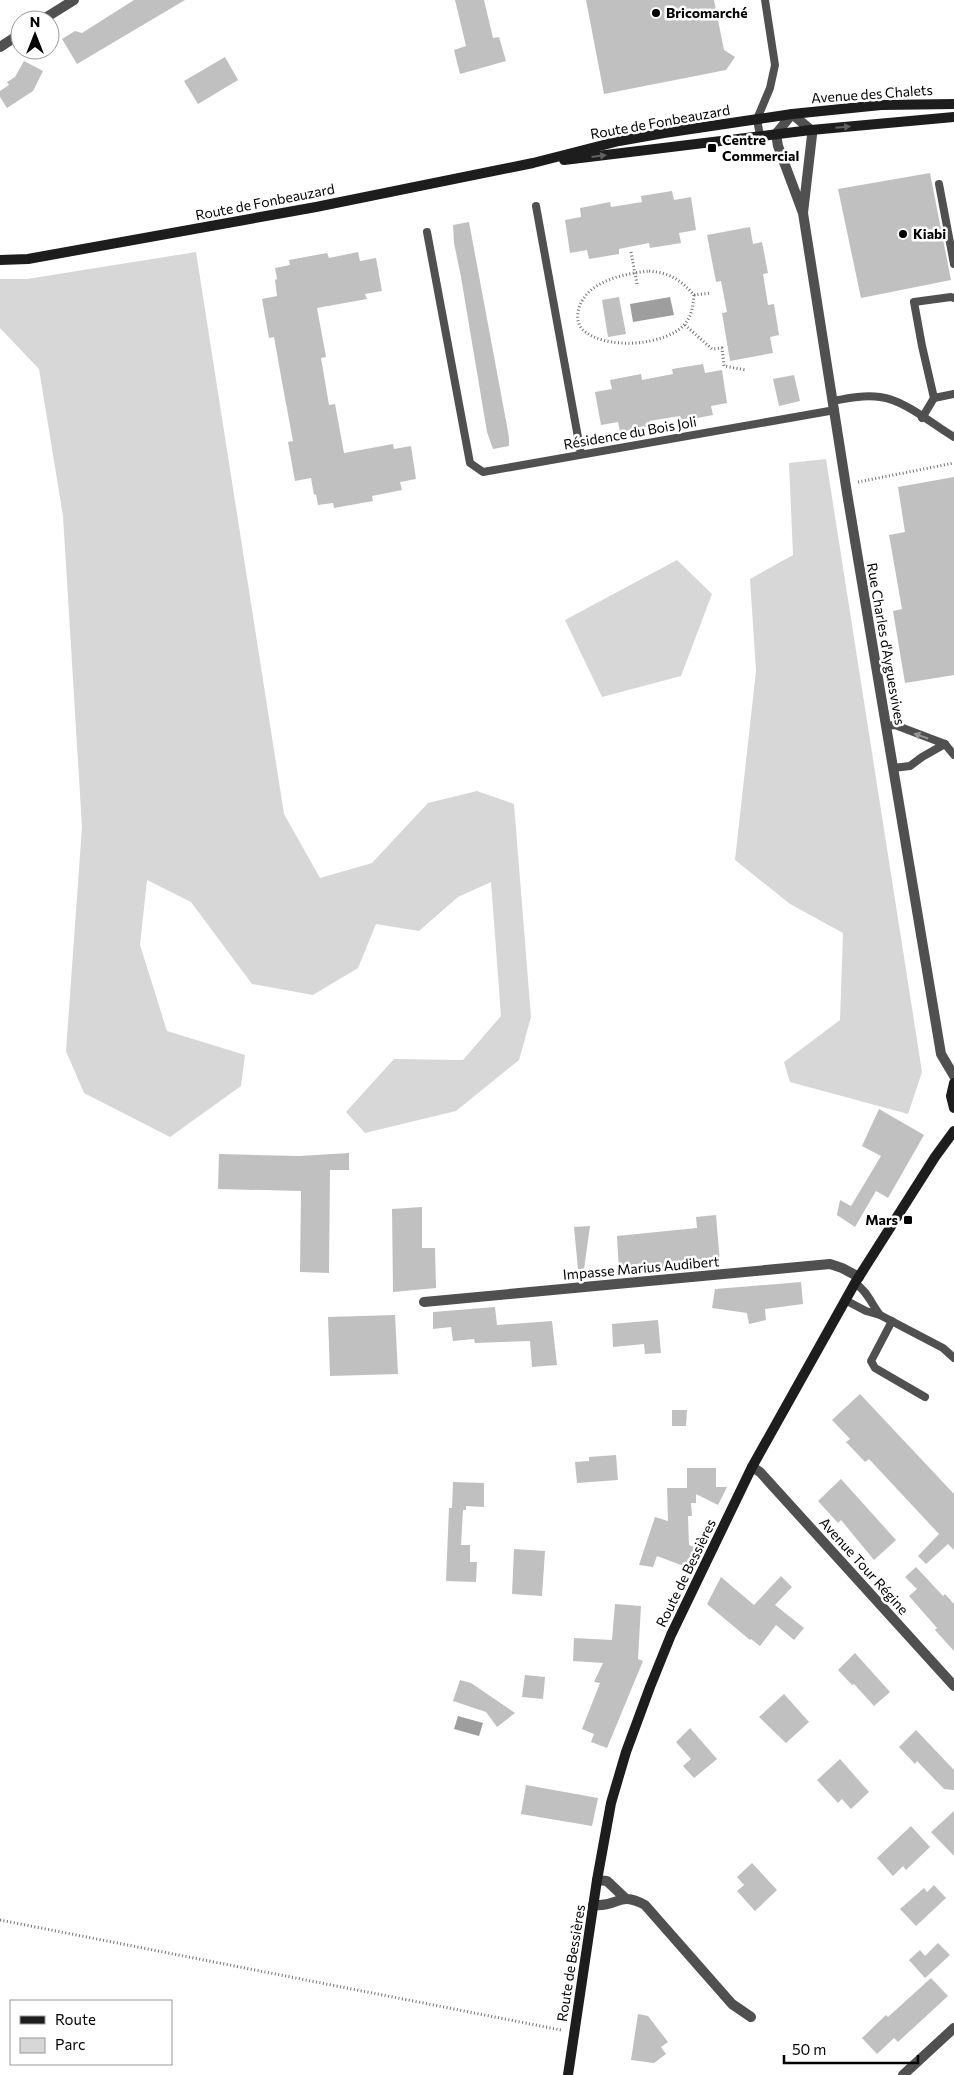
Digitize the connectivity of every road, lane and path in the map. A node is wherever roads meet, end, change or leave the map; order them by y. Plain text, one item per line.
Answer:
1 (74, 0) edge
2 (765, 0) edge
3 (58, 10) edge
4 (954, 104) edge
5 (792, 114) junction
6 (954, 117) edge
7 (757, 119) junction
8 (811, 130) junction
9 (795, 132) joint
10 (776, 134) junction
11 (760, 136) junction
12 (533, 162) junction
13 (939, 184) dead end
14 (536, 206) dead end
15 (803, 213) junction
16 (427, 232) dead end
17 (631, 252) dead end
18 (0, 260) edge
19 (954, 264) edge
20 (635, 273) junction
21 (637, 284) dead end
22 (711, 293) dead end
23 (694, 295) junction
24 (954, 298) edge
25 (684, 325) junction
26 (746, 370) dead end
27 (954, 394) edge
28 (934, 398) junction
29 (834, 405) junction
30 (922, 418) junction
31 (954, 437) edge
32 (581, 454) junction
33 (954, 463) edge
34 (846, 484) junction
35 (886, 726) junction
36 (954, 743) edge
37 (945, 744) junction
38 (954, 755) edge
39 (893, 768) junction
40 (954, 1076) edge
41 (954, 1083) edge
42 (954, 1108) edge
43 (954, 1131) edge
44 (857, 1280) junction
45 (845, 1300) junction
46 (424, 1302) dead end
47 (880, 1314) junction
48 (892, 1321) junction
49 (954, 1358) edge
50 (925, 1397) dead end
51 (752, 1467) junction
52 (954, 1686) edge
53 (597, 1880) junction
54 (625, 1898) junction
55 (593, 1905) junction
56 (0, 1920) edge
57 (751, 2017) dead end
58 (954, 2028) edge
59 (574, 2032) junction
60 (568, 2075) edge
61 (903, 2075) edge

1 - 3 street
2 - 7 lane
4 - 5 street, Avenue des Chalets
5 - 7 street, Route de Fonbeauzard
5 - 8 street
5 - 10 street
8 -> 6 street, Avenue des Chalets
7 - 11 lane
7 - 12 street, Route de Fonbeauzard
8 - 9 street, Avenue des Chalets
8 - 15 street, Rue Charles d'Ayguesvives
9 - 10 street, Route de Fonbeauzard
10 - 11 street, Route de Fonbeauzard
10 - 15 street, Rue Charles d'Ayguesvives
12 -> 11 street, Route de Fonbeauzard
12 - 18 street, Route de Fonbeauzard
13 - 19 lane
14 - 32 lane
15 - 29 street, Rue Charles d'Ayguesvives
16 - 32 lane, Résidence du Bois Joli
17 - 20 path
20 - 21 path
20 - 23 path
20 - 25 path
22 - 23 path
23 - 25 path
24 - 28 lane
25 - 26 path
27 - 28 lane
28 - 30 lane
29 - 30 lane, Résidence du Bois Joli
29 - 32 lane, Résidence du Bois Joli
29 - 34 street, Rue Charles d'Ayguesvives
30 - 31 lane, Résidence du Bois Joli
33 - 34 path
34 - 35 street, Rue Charles d'Ayguesvives
37 -> 35 lane
35 - 39 street, Rue Charles d'Ayguesvives
36 - 37 lane
37 - 38 lane
37 - 39 lane
39 - 40 street, Rue Charles d'Ayguesvives
41 - 42 street
43 - 44 street, Route de Bessières
44 - 45 street, Route de Bessières
44 - 46 street, Impasse Marius Audibert
44 - 47 lane
45 - 47 lane
45 - 51 street, Route de Bessières
47 - 48 lane
48 - 49 lane
48 - 50 lane
51 - 52 street, Avenue Tour Régine
51 - 53 street, Route de Bessières
53 - 54 street
53 - 55 street, Route de Bessières
54 - 55 street
54 - 57 street
55 - 59 street, Route de Bessières
56 - 59 path
58 - 61 street
59 - 60 street, Route de Bessières

